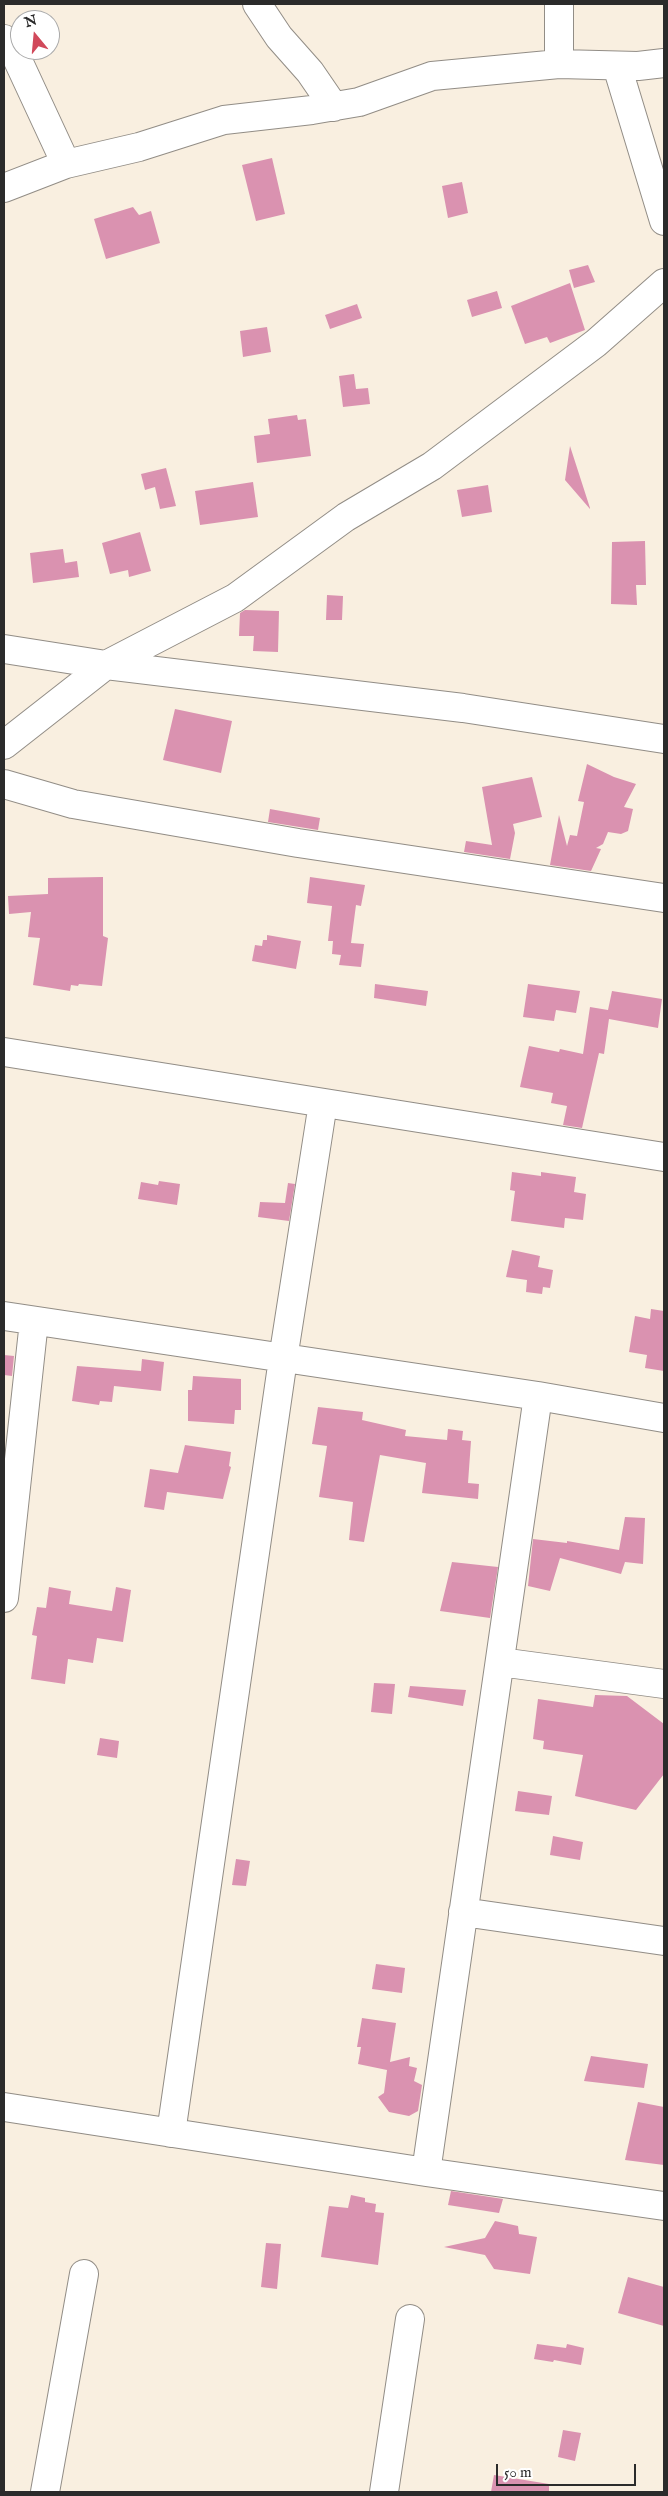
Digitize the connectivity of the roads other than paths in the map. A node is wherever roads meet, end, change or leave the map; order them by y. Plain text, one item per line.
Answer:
1 (257, 4) edge
2 (559, 4) edge
3 (4, 39) edge
4 (664, 63) edge
5 (559, 64) junction
6 (617, 66) junction
7 (334, 107) junction
8 (66, 164) junction
9 (4, 188) edge
10 (664, 221) edge
11 (664, 282) edge
12 (4, 649) edge
13 (106, 665) junction
14 (664, 739) edge
15 (4, 745) edge
16 (4, 784) edge
17 (664, 898) edge
18 (4, 1052) edge
19 (323, 1103) junction
20 (664, 1157) edge
21 (4, 1316) edge
22 (34, 1322) junction
23 (283, 1358) junction
24 (538, 1396) junction
25 (664, 1418) edge
26 (5, 1582) edge
27 (500, 1662) junction
28 (664, 1684) edge
29 (463, 1912) junction
30 (664, 1941) edge
31 (4, 2107) edge
32 (171, 2133) junction
33 (426, 2172) junction
34 (664, 2206) edge
35 (84, 2274) dead end
36 (410, 2319) dead end
37 (44, 2492) edge
38 (384, 2492) edge

1 - 7 street
2 - 5 street
3 - 8 street
4 - 6 street
5 - 6 street
5 - 7 street
6 - 10 street
7 - 8 street
8 - 9 street
11 - 13 street
12 - 13 street
13 - 14 street
13 - 15 street
16 - 17 street
18 - 19 street
19 - 20 street
19 - 23 street
21 - 22 street
22 - 23 street
22 - 26 street
23 - 24 street
23 - 32 street
24 - 25 street
24 - 27 street
27 - 28 street
27 - 29 street
29 - 30 street
29 - 33 street
31 - 32 street
32 - 33 street
33 - 34 street
35 - 37 street
36 - 38 street

